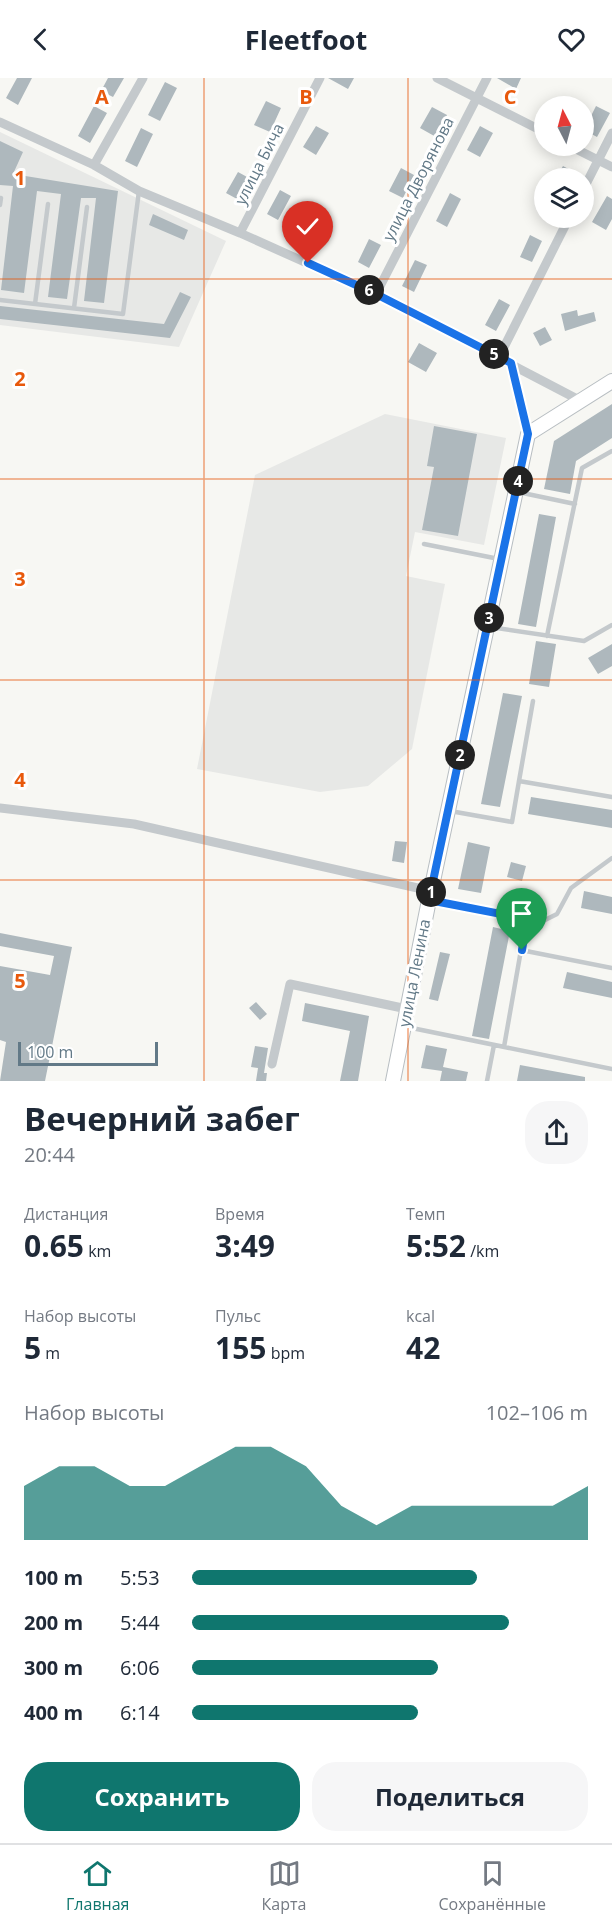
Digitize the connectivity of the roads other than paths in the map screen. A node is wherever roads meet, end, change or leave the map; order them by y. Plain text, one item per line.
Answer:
1 (143, 78) edge
2 (320, 78) edge
3 (437, 78) edge
4 (487, 78) edge
5 (477, 98) junction
6 (0, 122) edge
7 (534, 127) edge
8 (612, 133) edge
9 (590, 156) edge
10 (598, 160) junction
11 (94, 165) junction
12 (612, 167) edge
13 (594, 168) edge
14 (139, 191) junction
15 (1, 198) edge
16 (48, 204) dead end
17 (0, 206) edge
18 (87, 207) dead end
19 (564, 228) edge
20 (240, 233) junction
21 (376, 294) junction
22 (0, 300) edge
23 (35, 304) junction
24 (74, 309) junction
25 (499, 357) junction
26 (511, 363) junction
27 (612, 381) edge
28 (581, 401) junction
29 (528, 434) junction
30 (612, 451) edge
31 (516, 492) junction
32 (574, 504) junction
33 (424, 544) dead end
34 (501, 560) junction
35 (612, 625) edge
36 (487, 627) junction
37 (547, 636) junction
38 (533, 701) dead end
39 (519, 781) junction
40 (612, 797) edge
41 (0, 808) edge
42 (448, 810) junction
43 (612, 858) edge
44 (430, 895) junction
45 (527, 919) junction
46 (522, 950) junction
47 (612, 968) edge
48 (407, 1009) junction
49 (404, 1027) junction
50 (494, 1045) junction
51 (504, 1047) junction
52 (272, 1064) dead end
53 (612, 1069) edge
54 (393, 1081) edge
55 (487, 1081) edge

1 - 11 street
2 - 20 street, улица Бича
3 - 5 street
4 - 5 street, улица Дворянова
5 - 7 street
5 - 21 street, улица Дворянова
6 - 11 street
8 - 10 street
9 - 10 street
10 - 12 street
10 - 13 street
11 - 14 street
14 - 20 street
14 - 24 lane
15 - 17 lane
16 - 23 lane
18 - 24 lane
19 - 25 street
20 - 21 street
21 - 25 street
22 - 23 lane
23 - 24 lane
25 - 26 street
26 - 28 street
26 - 29 street
27 - 28 street
28 - 29 street
29 - 31 street, улица Ленина
30 - 32 lane
31 - 32 lane
31 - 34 street, улица Ленина
32 - 37 lane
33 - 34 lane
34 - 36 street, улица Ленина
35 - 37 lane
36 - 37 lane
36 - 42 street, улица Ленина
38 - 39 lane
39 - 40 lane
39 - 42 lane
41 - 44 street
42 - 44 street, улица Ленина
43 - 45 lane
44 - 45 lane
44 - 48 street, улица Ленина
45 - 46 lane
46 - 47 lane
46 - 51 lane
48 - 49 street, улица Ленина
48 - 52 street
49 - 50 lane
49 - 54 street, улица Ленина
50 - 51 lane
50 - 55 lane
51 - 53 lane

